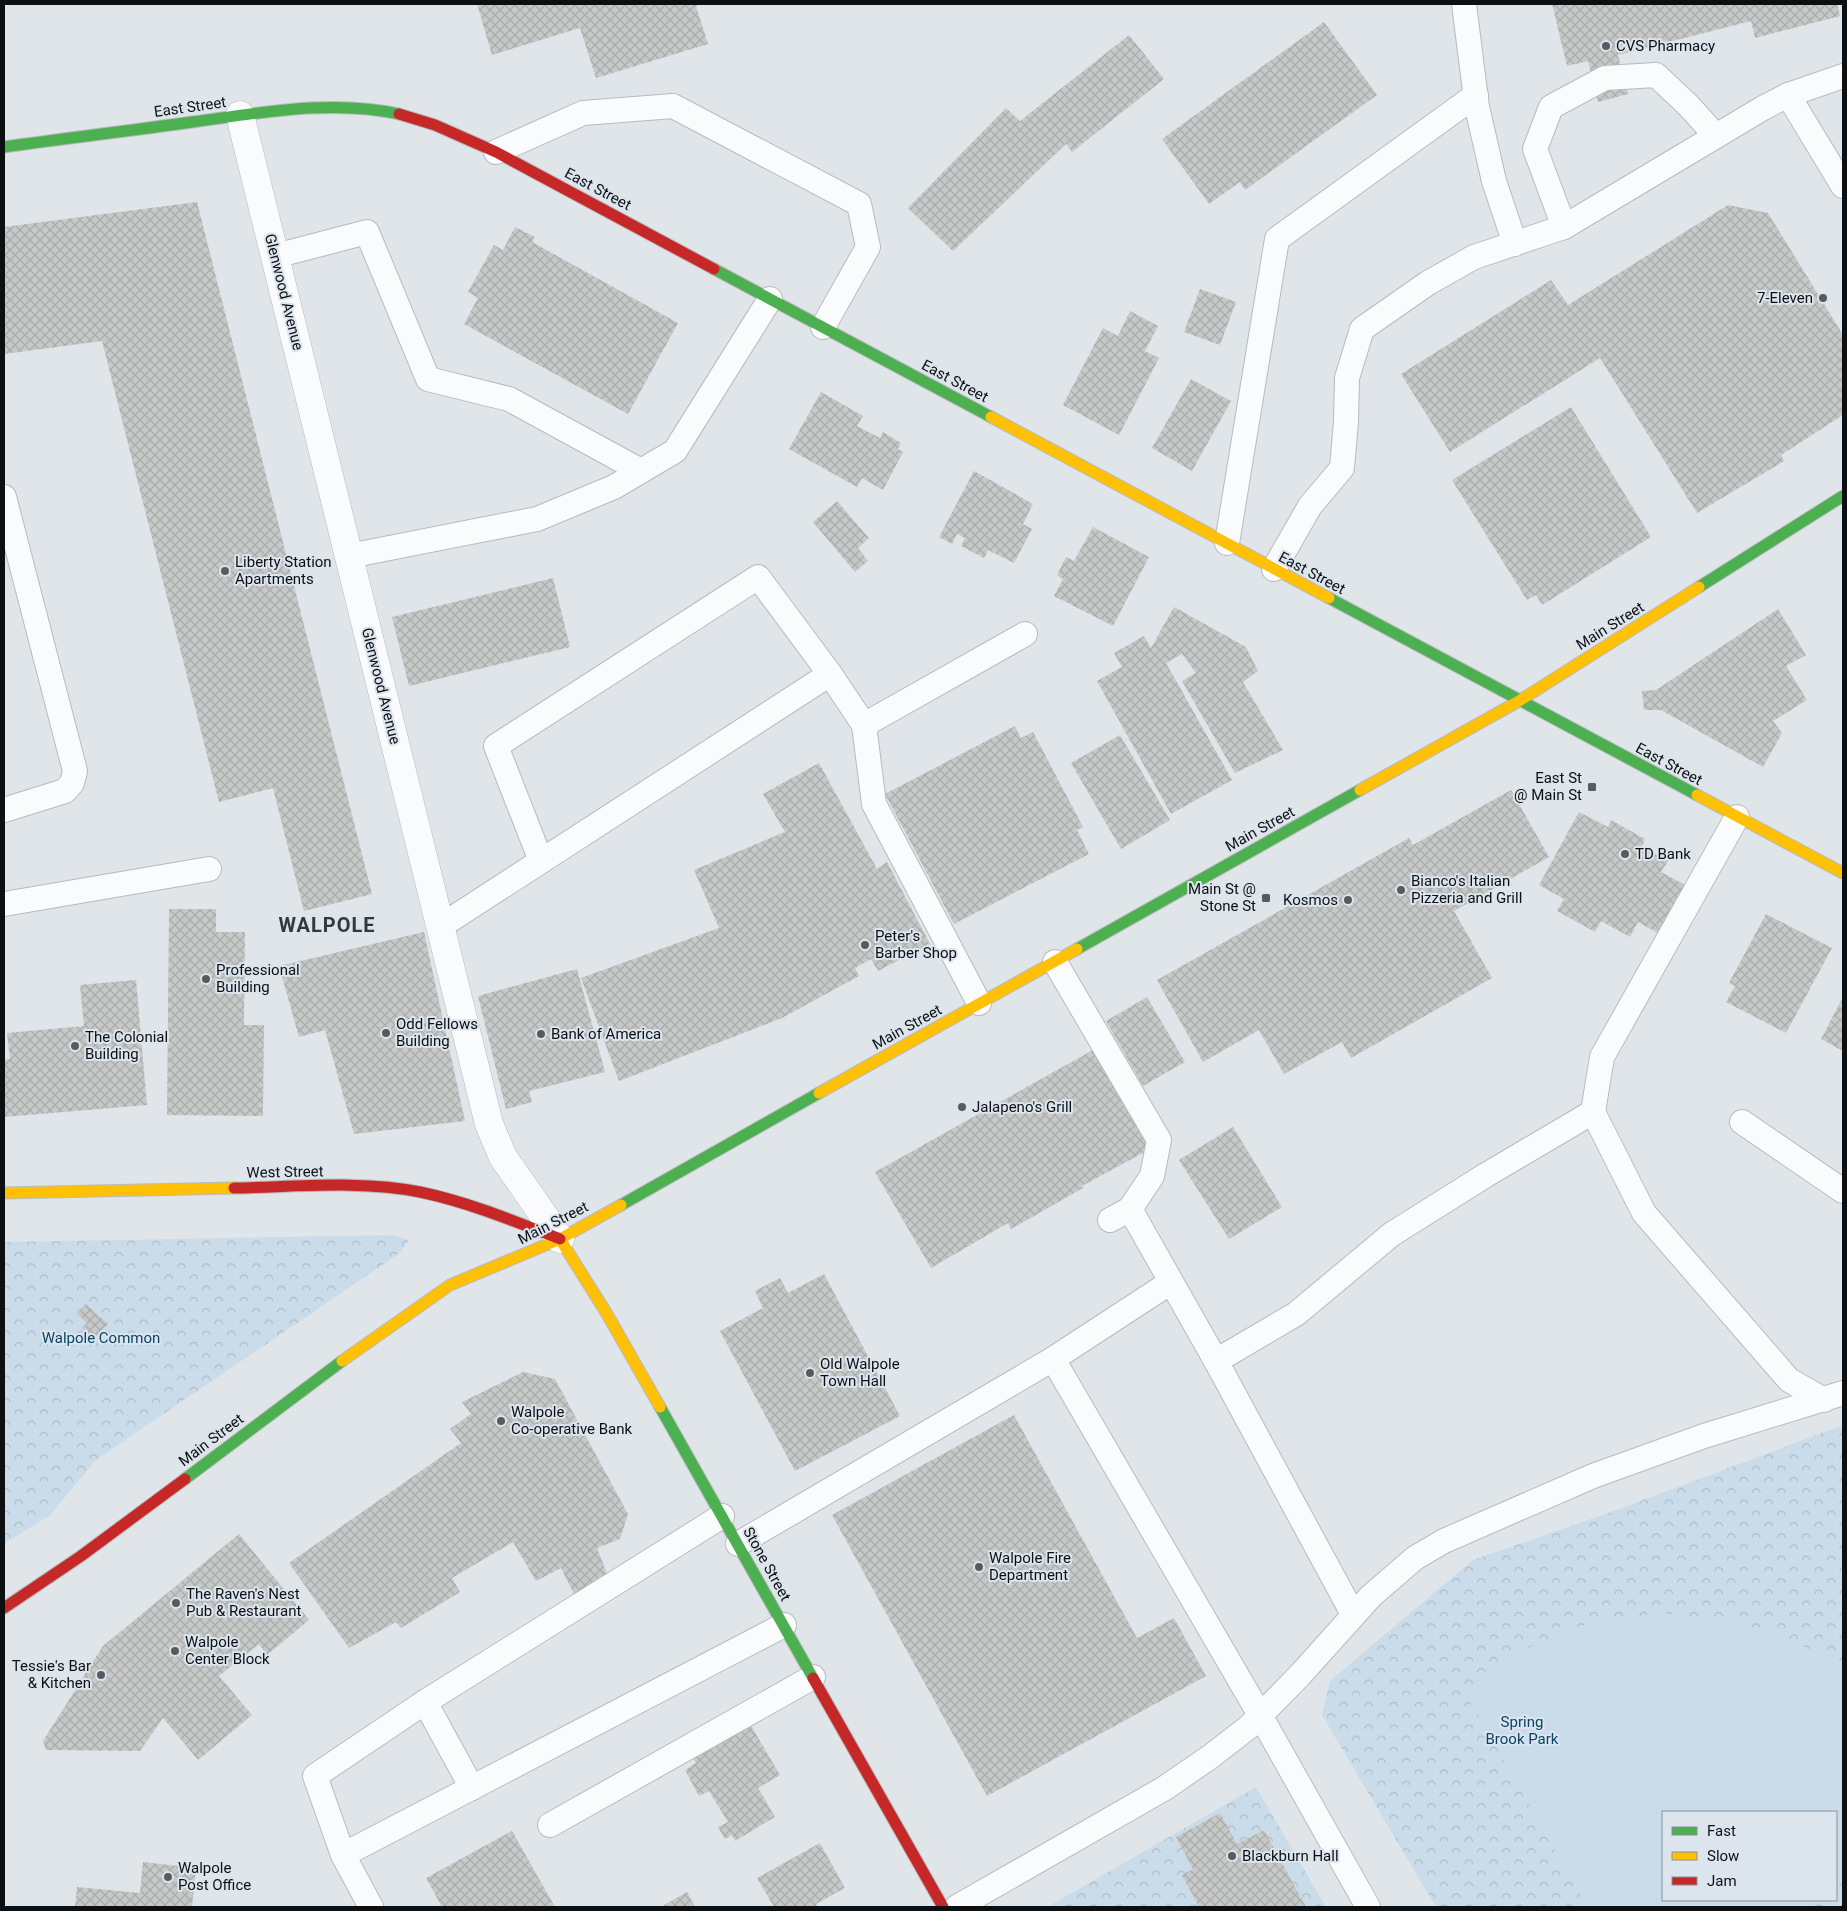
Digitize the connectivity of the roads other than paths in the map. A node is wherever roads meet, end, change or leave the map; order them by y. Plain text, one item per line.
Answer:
1 (1464, 4) edge
2 (1843, 76) edge
3 (1476, 95) junction
4 (1788, 95) junction
5 (240, 115) junction
6 (1716, 136) junction
7 (4, 147) edge
8 (496, 152) junction
9 (1843, 186) edge
10 (1564, 227) junction
11 (1515, 244) junction
12 (275, 256) junction
13 (770, 299) junction
14 (823, 327) junction
15 (641, 471) junction
16 (1843, 496) edge
17 (4, 497) edge
18 (1227, 543) junction
19 (349, 556) junction
20 (1274, 569) junction
21 (1025, 634) dead end
22 (830, 674) junction
23 (1519, 701) junction
24 (864, 725) junction
25 (4, 810) edge
26 (1737, 817) junction
27 (541, 861) junction
28 (210, 869) dead end
29 (1843, 873) edge
30 (4, 904) edge
31 (440, 926) junction
32 (1055, 962) junction
33 (979, 1003) junction
34 (1594, 1112) junction
35 (1742, 1122) dead end
36 (1843, 1192) edge
37 (4, 1193) edge
38 (560, 1239) junction
39 (1171, 1282) junction
40 (1053, 1359) junction
41 (1216, 1361) junction
42 (1833, 1396) edge
43 (722, 1516) junction
44 (738, 1544) junction
45 (4, 1608) edge
46 (1353, 1614) junction
47 (784, 1625) junction
48 (813, 1677) junction
49 (425, 1702) junction
50 (1260, 1715) junction
51 (472, 1788) junction
52 (550, 1825) dead end
53 (343, 1855) junction
54 (371, 1907) edge
55 (943, 1907) edge
56 (957, 1907) edge
57 (1368, 1907) edge

1 - 3 lane
2 - 4 lane
3 - 11 lane
3 - 18 lane
4 - 6 lane
4 - 9 lane
5 - 7 main road, East Street
5 - 8 main road, East Street
5 - 12 street, Glenwood Avenue
6 - 10 lane
6 - 10 lane
8 - 13 main road, East Street
8 - 14 lane
10 - 11 lane
11 - 20 lane
12 - 15 lane
12 - 19 street, Glenwood Avenue
13 - 14 main road, East Street
13 - 15 lane
14 - 18 main road, East Street
15 - 19 lane
16 - 23 main road, Main Street
17 - 25 lane
18 - 20 main road, East Street
19 - 31 street, Glenwood Avenue
20 - 23 main road, East Street
21 - 24 lane
22 - 24 lane
22 - 27 lane
22 - 27 lane
23 - 26 main road, East Street
23 - 32 main road, Main Street
24 - 33 lane
26 - 29 main road, East Street
26 - 34 lane
27 - 31 lane
28 - 30 lane
31 - 38 street, Glenwood Avenue
32 - 33 main road, Main Street
32 - 39 lane
33 - 38 main road, Main Street
34 - 41 lane
34 - 42 lane
35 - 36 lane
37 - 38 main road, West Street
38 - 43 main road, Stone Street
38 - 45 main road, Main Street
39 - 40 lane
39 - 41 lane
40 - 44 lane
40 - 50 lane
41 - 46 lane
42 - 46 lane
43 - 44 main road, Stone Street
43 - 49 lane
44 - 47 main road, Stone Street
46 - 50 lane
47 - 48 main road, Stone Street
47 - 51 lane
48 - 52 lane
48 - 55 main road, Stone Street
49 - 51 lane
49 - 53 lane
50 - 56 lane
50 - 57 lane
51 - 53 lane
53 - 54 lane

